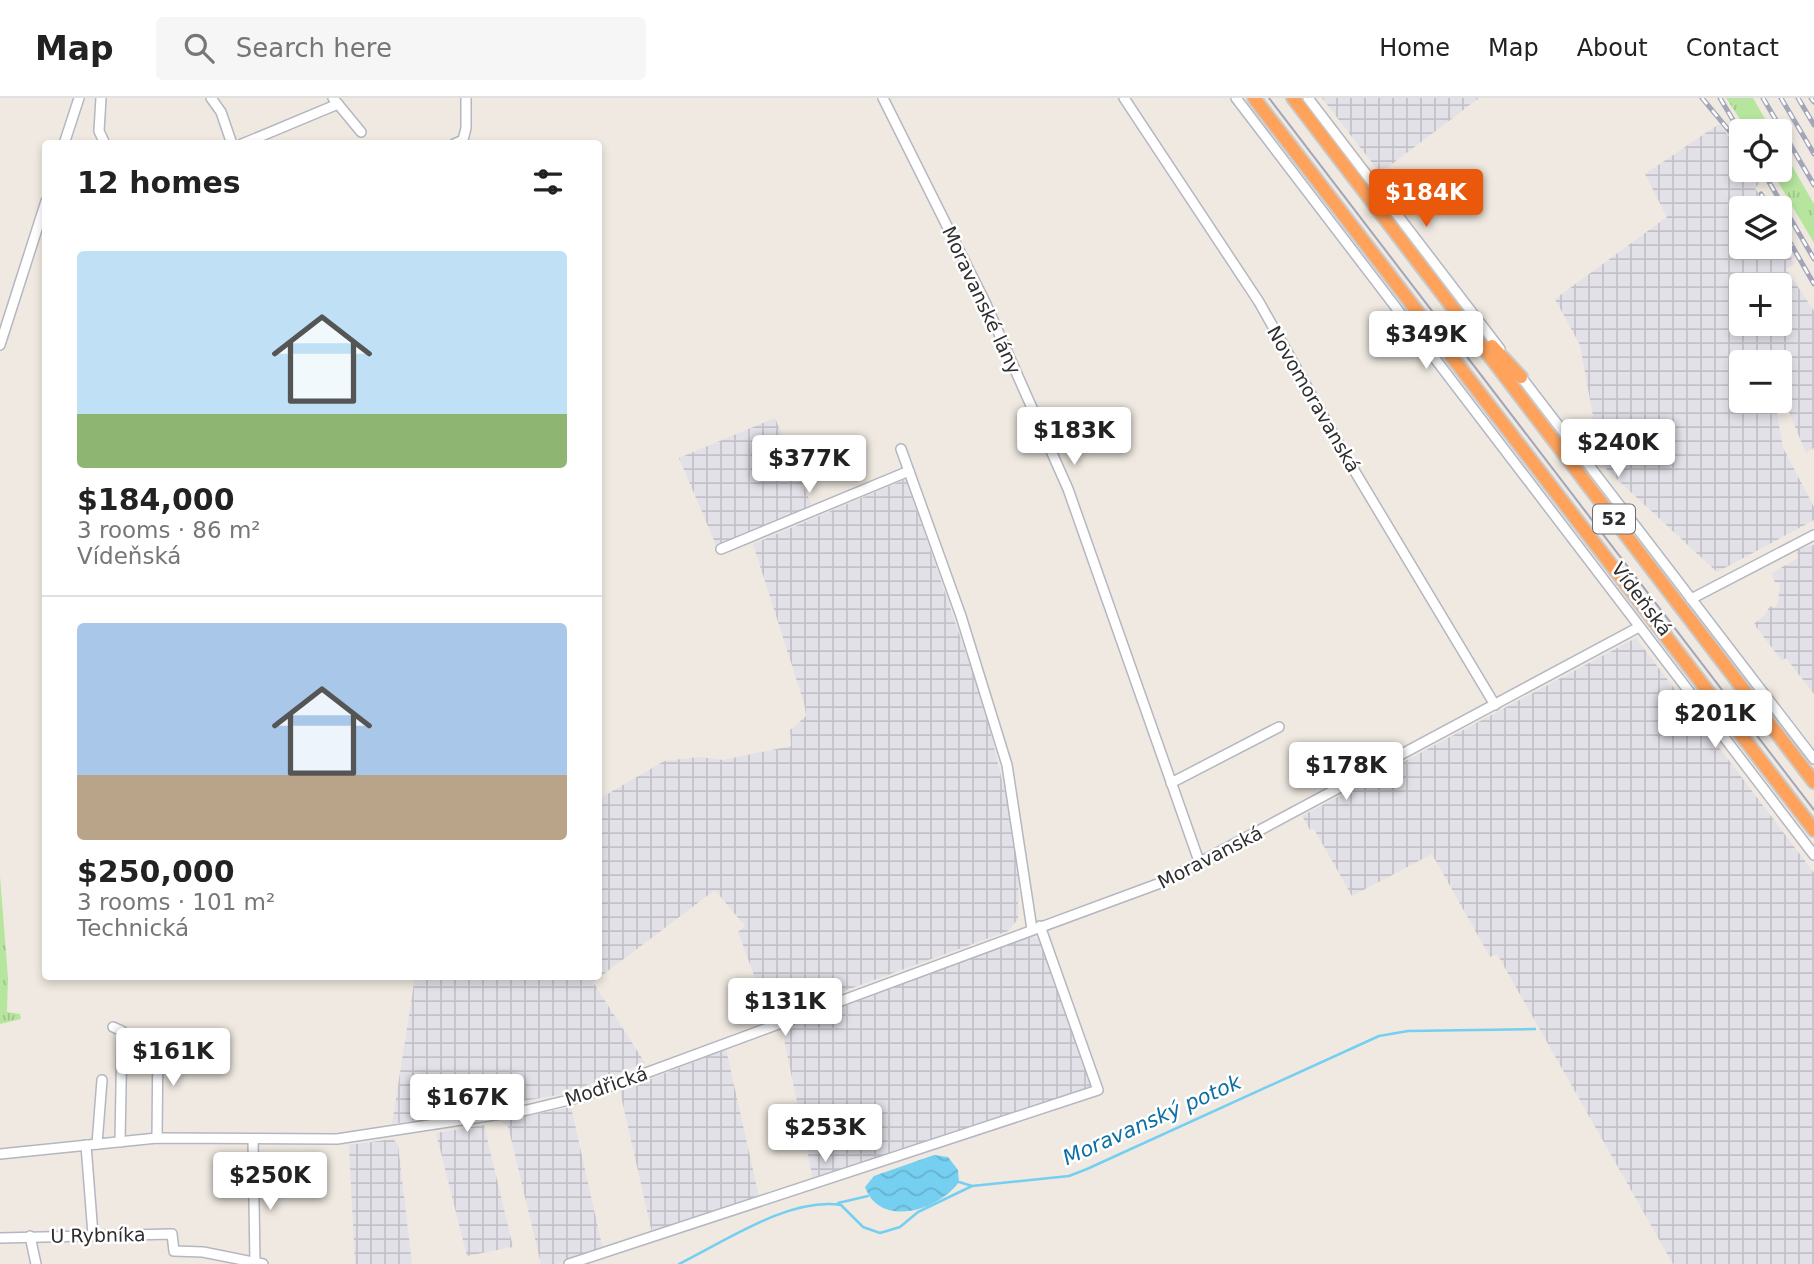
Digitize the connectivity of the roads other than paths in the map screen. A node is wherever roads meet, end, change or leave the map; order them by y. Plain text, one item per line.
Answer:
1 (79, 98) edge
2 (101, 98) edge
3 (211, 98) edge
4 (466, 98) edge
5 (883, 98) edge
6 (1124, 98) edge
7 (1236, 98) edge
8 (1254, 98) edge
9 (1293, 98) edge
10 (1308, 98) edge
11 (335, 101) edge
12 (361, 132) dead end
13 (65, 140) edge
14 (103, 140) edge
15 (231, 140) edge
16 (251, 140) edge
17 (463, 140) edge
18 (42, 214) edge
19 (1414, 255) junction
20 (0, 345) edge
21 (1521, 377) junction
22 (901, 449) dead end
23 (909, 471) junction
24 (1814, 535) edge
25 (721, 549) dead end
26 (1691, 599) junction
27 (1639, 627) junction
28 (1495, 705) junction
29 (1279, 727) dead end
30 (1814, 759) edge
31 (1814, 782) edge
32 (1171, 783) junction
33 (1814, 830) edge
34 (1814, 855) edge
35 (1200, 864) junction
36 (1036, 928) junction
37 (113, 1027) dead end
38 (158, 1037) dead end
39 (102, 1080) dead end
40 (157, 1138) junction
41 (253, 1140) junction
42 (120, 1142) junction
43 (97, 1144) junction
44 (86, 1145) junction
45 (0, 1154) edge
46 (93, 1235) junction
47 (30, 1236) junction
48 (0, 1238) edge
49 (259, 1263) edge
50 (36, 1264) edge
51 (569, 1264) edge

1 - 13 street
2 - 14 street
3 - 15 street
4 - 17 street
5 - 32 street, Moravanské lány
6 - 28 street, Novomoravanská
7 - 27 street, Vídeňská
8 - 33 highway, Vídeňská / 52
9 - 19 highway, Vídeňská / 52
10 - 21 street, Vídeňská
11 - 12 street
11 - 16 street
18 - 20 street
19 - 21 highway
19 - 31 highway, Vídeňská / 52
21 - 26 street, Vídeňská
22 - 23 street
23 - 25 street
23 - 36 street
24 - 26 street
26 - 30 street, Vídeňská
27 - 28 street, Moravanská
27 - 34 street, Vídeňská
28 - 35 street, Moravanská
29 - 32 street
32 - 35 street, Moravanské lány
35 - 36 street, Moravanská
36 - 41 street, Modřická
36 - 51 street
37 - 42 street
38 - 40 street
39 - 43 street
40 - 41 street, Modřická
40 - 42 street, Modřická
41 - 49 street
42 - 43 street, Modřická
43 - 44 street, Modřická
44 - 45 street, Modřická
44 - 46 street
46 - 47 street, U Rybníka
46 - 49 street, U Rybníka
47 - 48 street, U Rybníka
47 - 50 street

